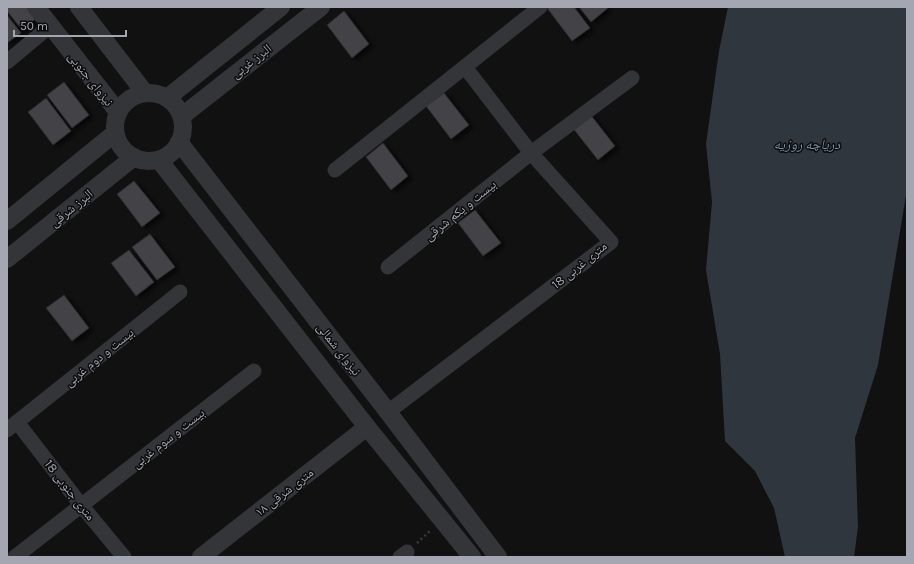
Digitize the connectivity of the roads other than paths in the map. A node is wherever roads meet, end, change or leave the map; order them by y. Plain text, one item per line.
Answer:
1 (36, 7) edge
2 (79, 7) edge
3 (281, 7) edge
4 (321, 7) edge
5 (540, 7) edge
6 (50, 26) junction
7 (7, 62) edge
8 (465, 66) junction
9 (632, 78) dead end
10 (144, 93) junction
11 (167, 98) junction
12 (118, 112) junction
13 (182, 116) junction
14 (115, 133) junction
15 (179, 142) junction
16 (531, 153) junction
17 (134, 157) junction
18 (159, 160) junction
19 (335, 170) dead end
20 (7, 221) edge
21 (7, 259) edge
22 (388, 268) dead end
23 (180, 292) dead end
24 (254, 372) dead end
25 (388, 412) junction
26 (12, 426) edge
27 (367, 427) junction
28 (81, 505) junction
29 (14, 557) edge
30 (124, 557) edge
31 (201, 557) edge
32 (472, 557) edge
33 (498, 557) edge

1 - 6 street, نیزوای جنوبی
2 - 10 street
3 - 11 street, البرز غربی
4 - 13 street, البرز غربی
5 - 8 street
6 - 7 street
6 - 12 street, نیزوای جنوبی
8 - 16 street, 18 متری غربی
8 - 19 street
9 - 16 street, بیست و یکم شرقی
10 - 11 street
10 - 12 street
11 - 13 street
12 - 14 street
13 - 15 street
14 - 17 street
14 - 20 street
15 - 18 street
15 - 25 street, نیزوای شمالی
16 - 22 street, بیست و یکم شرقی
16 - 25 street, 18 متری غربی
17 - 18 street
17 - 21 street, البرز شرقی
18 - 27 street, نیزوای شمالی
23 - 26 street, بیست و دوم غربی
24 - 28 street, بیست و سوم غربی
25 - 33 street, نیزوای شمالی
26 - 28 street, 18 متری جنوبی
27 - 31 street, ۱۸ متری شرقی
27 - 32 street, نیزوای شمالی
28 - 29 street, بیست و سوم غربی
28 - 30 street, 18 متری جنوبی

